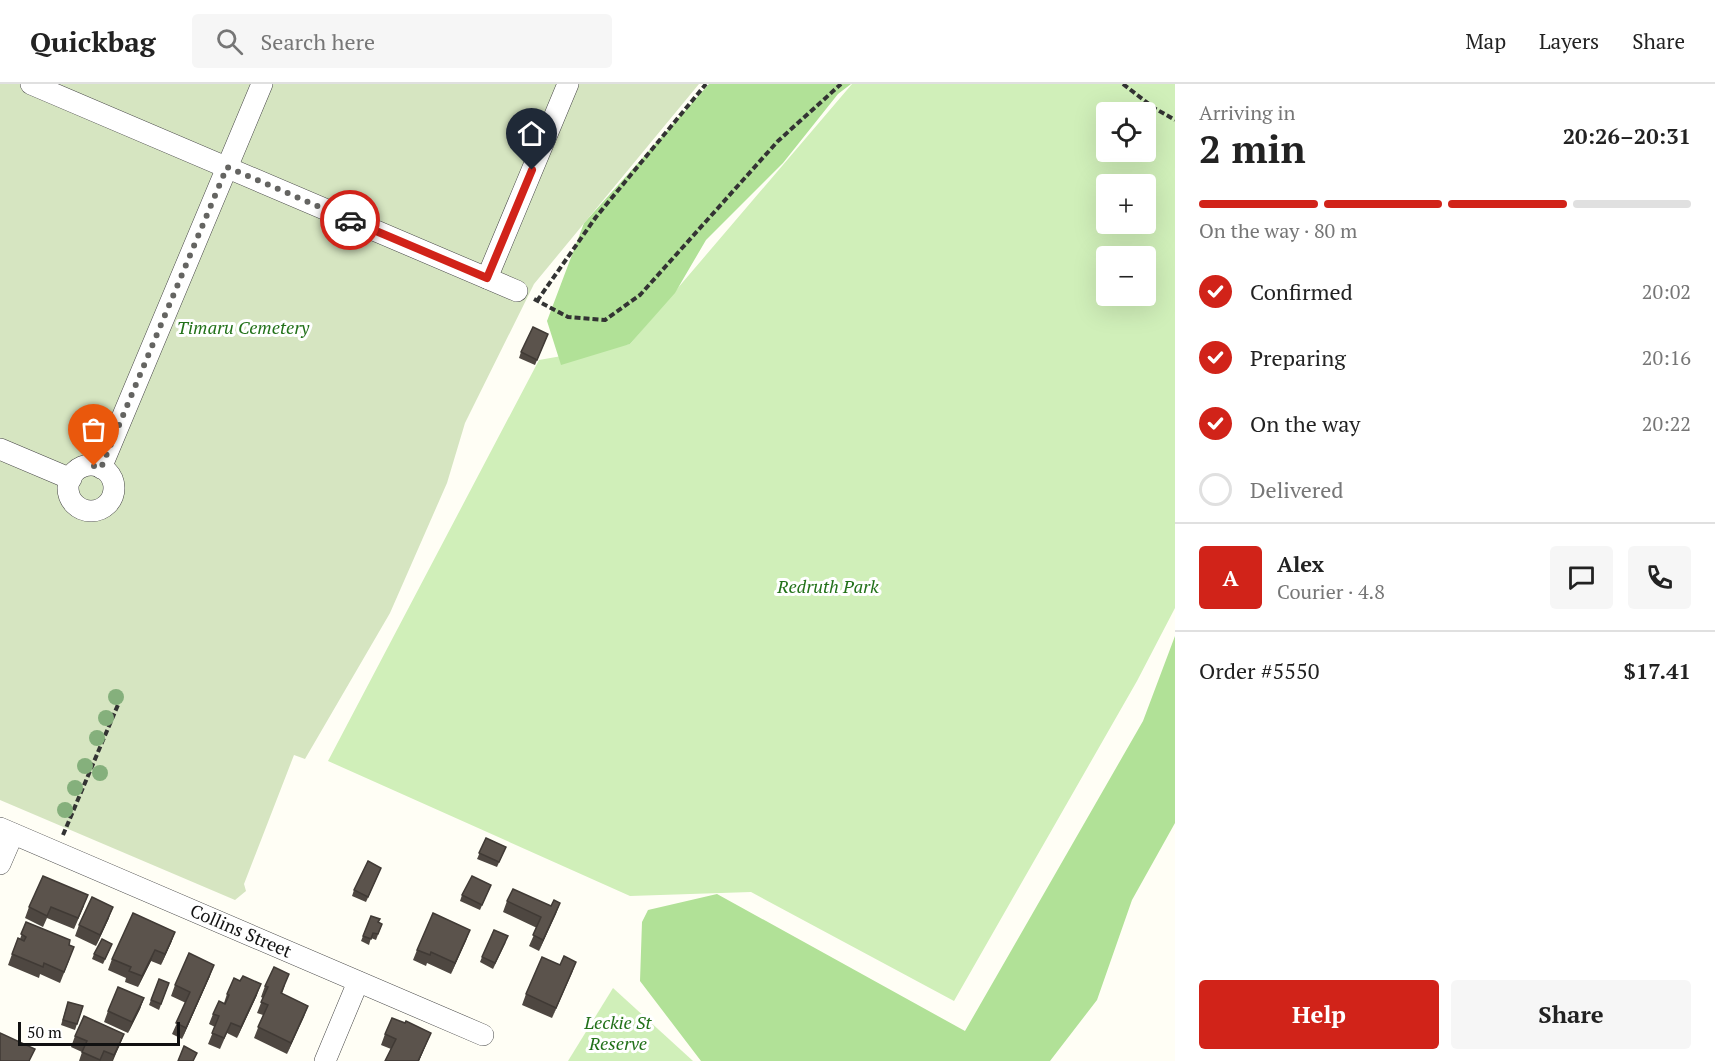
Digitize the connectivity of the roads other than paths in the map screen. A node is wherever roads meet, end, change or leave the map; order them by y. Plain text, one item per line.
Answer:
1 (31, 84) edge
2 (262, 84) edge
3 (568, 84) edge
4 (227, 167) junction
5 (487, 278) junction
6 (517, 291) road end
7 (0, 449) edge
8 (101, 468) junction
9 (71, 479) junction
10 (6, 831) edge
11 (0, 864) edge
12 (358, 982) junction
13 (483, 1035) dead end
14 (325, 1061) edge

1 - 4 street
2 - 4 street
3 - 5 street
4 - 5 street
4 - 8 street
5 - 6 street
7 - 9 street
8 - 9 street
8 - 9 street
10 - 11 street
10 - 12 street, Collins Street
12 - 13 street, Collins Street
12 - 14 street

